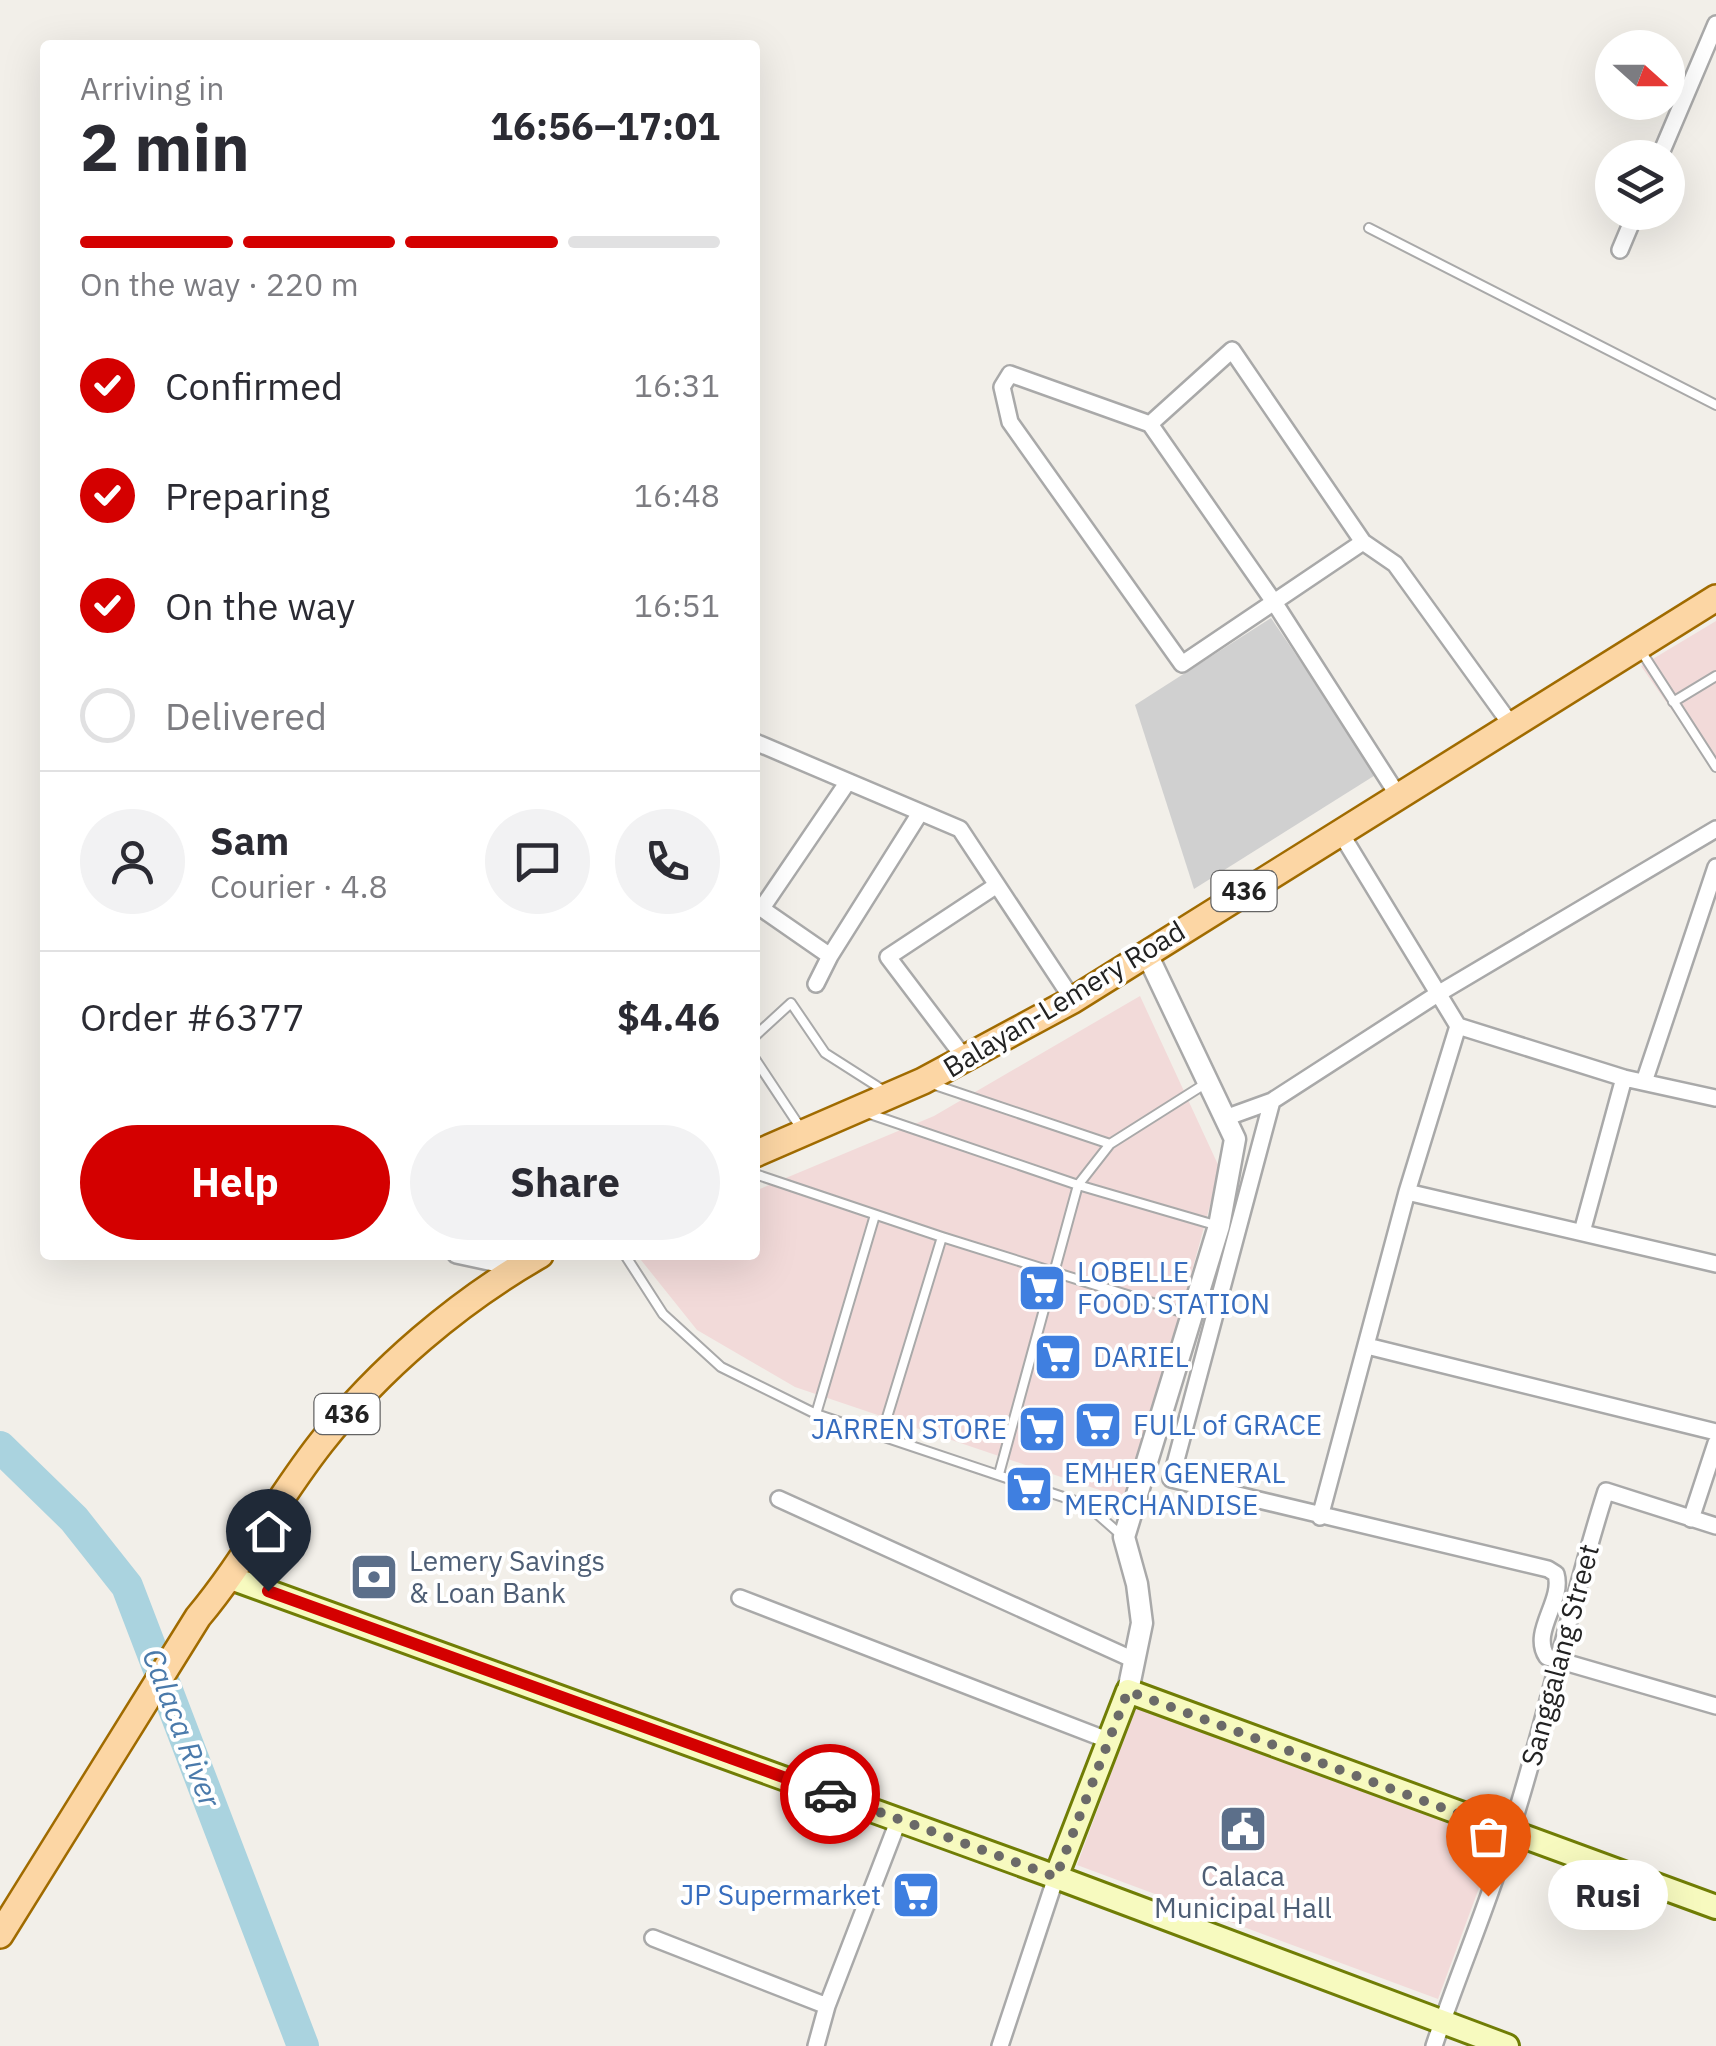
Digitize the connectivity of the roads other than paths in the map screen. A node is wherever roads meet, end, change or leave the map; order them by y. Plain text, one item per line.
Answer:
1 (1716, 24) edge
2 (1667, 140) edge
3 (1369, 228) dead end
4 (1628, 230) edge
5 (1620, 250) dead end
6 (1716, 405) edge
7 (1150, 424) junction
8 (1363, 542) junction
9 (1716, 598) edge
10 (1274, 602) junction
11 (1638, 647) junction
12 (1716, 676) edge
13 (1673, 702) junction
14 (1512, 726) junction
15 (760, 745) edge
16 (1716, 767) edge
17 (847, 783) junction
18 (1400, 797) junction
19 (920, 813) junction
20 (1716, 830) edge
21 (1340, 832) junction
22 (1716, 867) edge
23 (997, 885) junction
24 (760, 903) edge
25 (760, 907) edge
26 (1146, 952) junction
27 (830, 956) junction
28 (816, 984) dead end
29 (1436, 994) junction
30 (1073, 1000) junction
31 (1458, 1026) junction
32 (760, 1031) edge
33 (966, 1060) junction
34 (760, 1067) edge
35 (1624, 1078) junction
36 (923, 1081) junction
37 (1208, 1082) junction
38 (1644, 1082) junction
39 (891, 1096) junction
40 (1715, 1098) edge
41 (1272, 1101) junction
42 (859, 1110) junction
43 (1225, 1118) junction
44 (804, 1133) junction
45 (1110, 1144) junction
46 (760, 1152) edge
47 (760, 1176) edge
48 (1078, 1184) junction
49 (1407, 1192) junction
50 (875, 1215) junction
51 (1219, 1226) junction
52 (1582, 1232) junction
53 (942, 1237) junction
54 (479, 1260) edge
55 (531, 1260) edge
56 (628, 1260) edge
57 (1716, 1264) edge
58 (517, 1268) junction
59 (1055, 1272) junction
60 (1193, 1316) junction
61 (1367, 1346) junction
62 (816, 1414) junction
63 (1716, 1432) edge
64 (881, 1436) junction
65 (1716, 1443) edge
66 (999, 1474) junction
67 (780, 1499) dead end
68 (1320, 1517) junction
69 (1691, 1519) junction
70 (1716, 1526) edge
71 (1124, 1537) junction
72 (232, 1578) junction
73 (740, 1598) dead end
74 (1134, 1660) junction
75 (1561, 1661) junction
76 (1128, 1691) junction
77 (1716, 1706) edge
78 (1110, 1741) junction
79 (898, 1819) junction
80 (1510, 1833) junction
81 (1056, 1877) junction
82 (1716, 1908) edge
83 (0, 1935) edge
84 (654, 1938) dead end
85 (827, 2006) junction
86 (1442, 2022) junction
87 (816, 2046) edge
88 (1000, 2046) edge
89 (1434, 2046) edge
90 (1507, 2046) edge

1 - 2 street
3 - 6 lane
4 - 5 street
7 - 8 street
7 - 10 street
7 - 10 street
8 - 10 street
8 - 14 street
9 - 11 main road, Balayan-Lemery Road / 436
10 - 18 street
11 - 13 lane
11 - 14 main road, Balayan-Lemery Road / 436
12 - 13 lane
13 - 16 lane
14 - 18 main road, Balayan-Lemery Road / 436
15 - 17 street
17 - 19 street
17 - 24 street
18 - 21 main road, Balayan-Lemery Road / 436
19 - 23 street
19 - 27 street
20 - 29 street
21 - 26 main road, Balayan-Lemery Road / 436
21 - 29 street
22 - 38 street
23 - 30 street
23 - 33 street
25 - 27 street
26 - 30 main road, Balayan-Lemery Road / 436
26 - 37 street
27 - 28 street
29 - 31 street
29 - 41 street
30 - 33 main road, Balayan-Lemery Road / 436
31 - 35 street
31 - 49 street
32 - 39 lane
33 - 36 main road, Balayan-Lemery Road / 436
34 - 44 lane
35 - 38 street
35 - 52 street
36 - 39 main road, Balayan-Lemery Road / 436
36 - 45 lane
37 - 43 street
37 - 45 lane
38 - 40 street
39 - 42 main road, Balayan-Lemery Road / 436
41 - 43 street
41 - 68 street
42 - 44 main road, Balayan-Lemery Road / 436
42 - 48 lane
43 - 51 street
44 - 46 main road, Balayan-Lemery Road / 436
45 - 48 lane
47 - 50 lane
48 - 51 lane
48 - 59 lane
49 - 52 street
49 - 61 street
50 - 53 lane
50 - 62 lane
51 - 60 street
52 - 57 street
53 - 59 lane
53 - 64 lane
54 - 58 street
55 - 58 main road, 436
56 - 62 lane
58 - 72 main road, 436
59 - 60 lane
59 - 66 lane
60 - 71 street
61 - 63 street
61 - 68 street
62 - 64 lane
64 - 66 lane
65 - 69 street
66 - 71 lane
67 - 74 street
68 - 75 street
69 - 70 street
69 - 75 street, Sanggalang Street
71 - 74 street
72 - 79 main road
72 - 83 main road, 436
73 - 78 street
74 - 76 street
75 - 77 street
75 - 80 street, Sanggalang Street
76 - 78 main road
76 - 80 main road
78 - 81 main road
79 - 81 main road
79 - 85 street
80 - 82 main road
80 - 86 street, Sanggalang Street
81 - 86 main road
81 - 88 street
84 - 85 street
85 - 87 street
86 - 89 street, Sanggalang Street
86 - 90 main road

